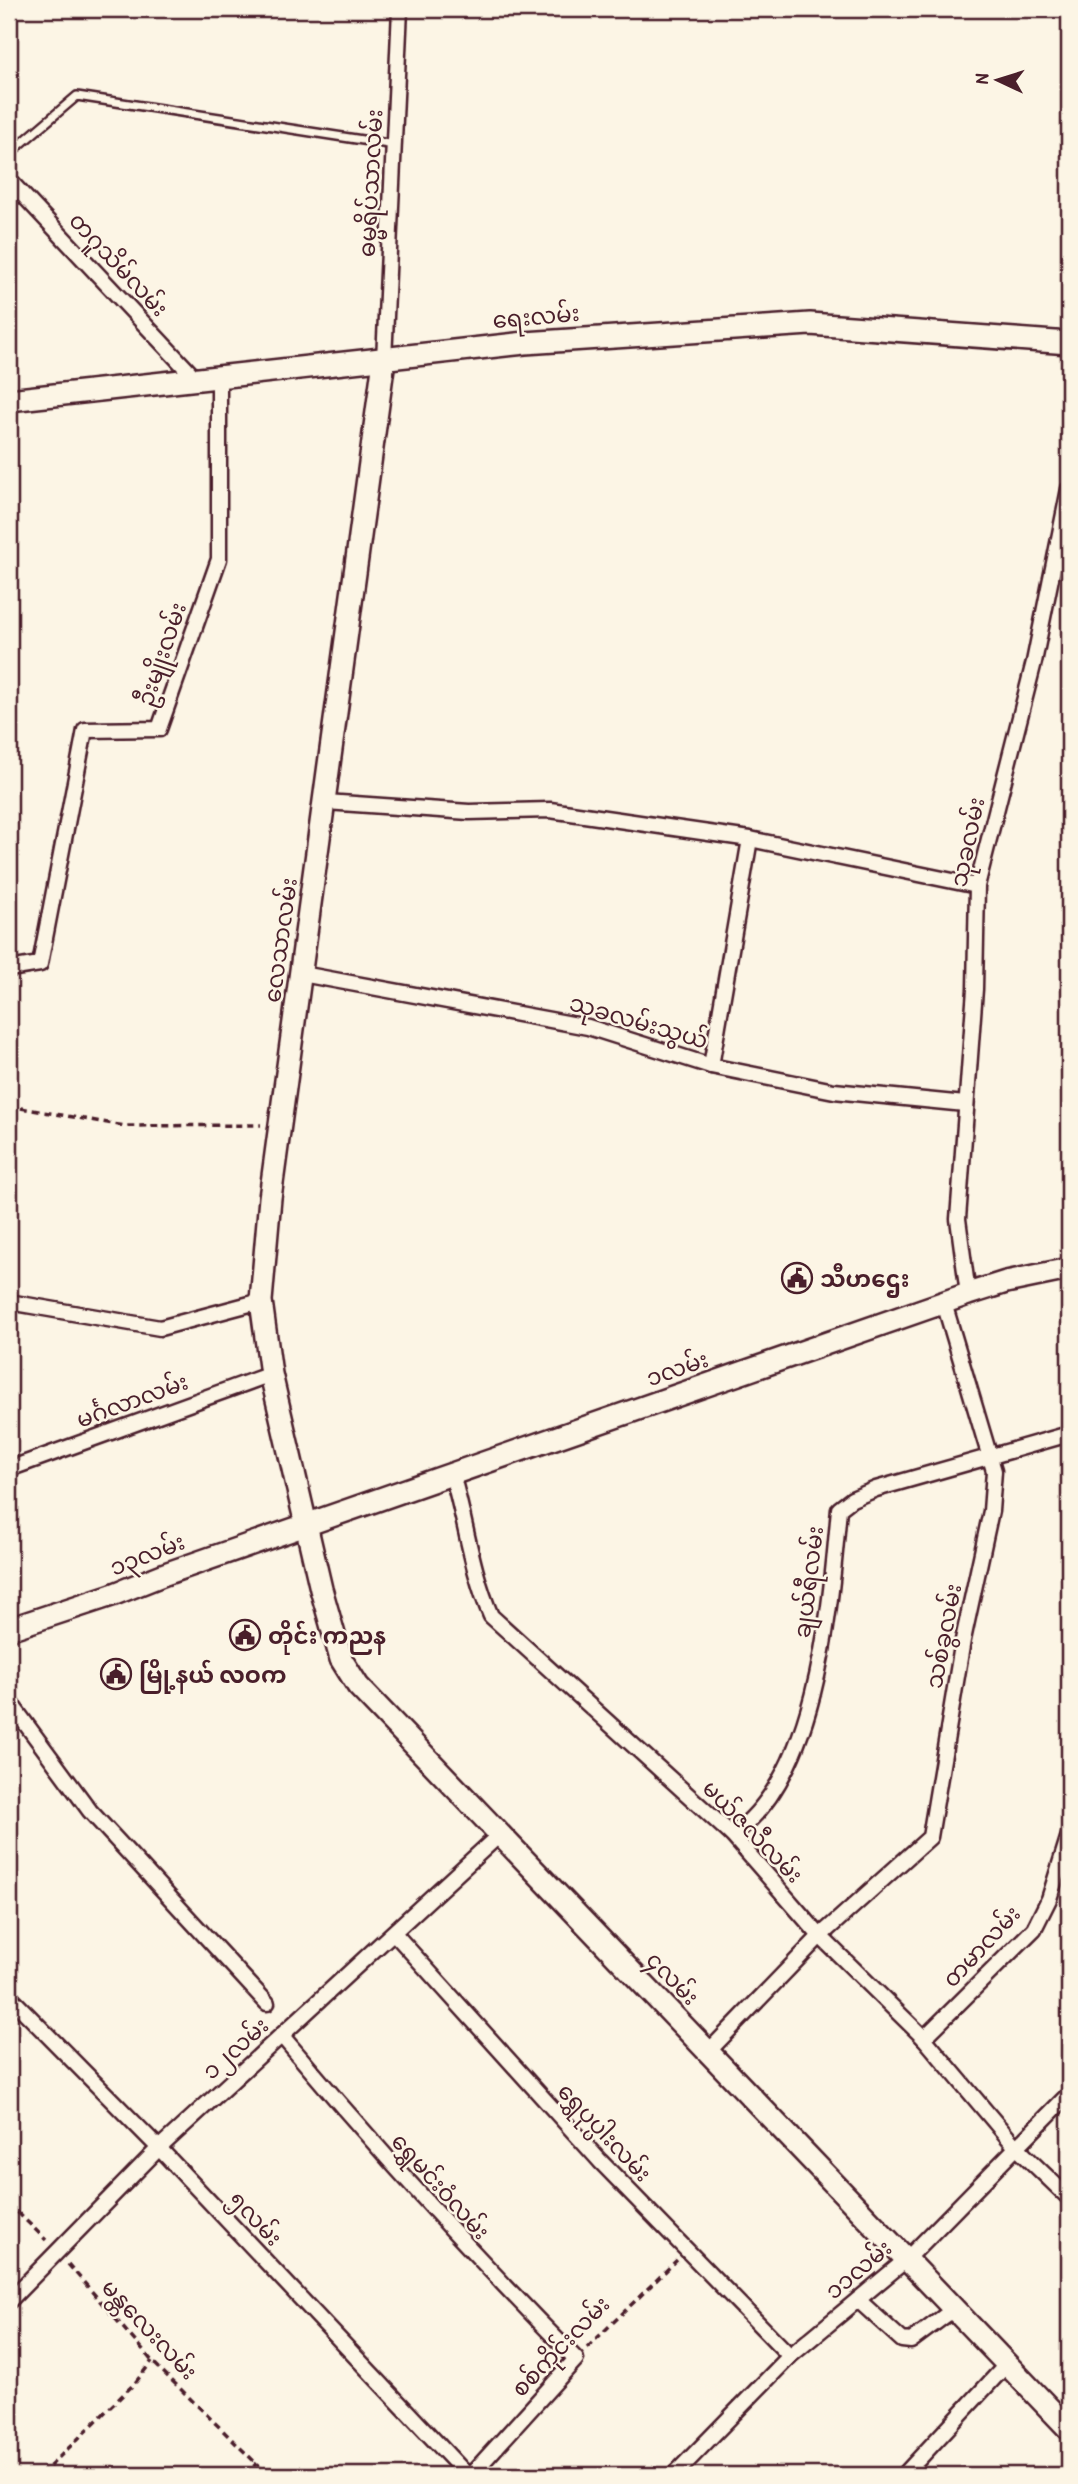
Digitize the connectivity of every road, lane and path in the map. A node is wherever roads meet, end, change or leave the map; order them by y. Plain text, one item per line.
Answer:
1 (400, 9) edge
2 (395, 145) junction
3 (9, 154) edge
4 (9, 180) edge
5 (1069, 344) edge
6 (384, 360) junction
7 (219, 377) junction
8 (196, 379) junction
9 (9, 400) edge
10 (1069, 489) edge
11 (326, 802) junction
12 (750, 839) junction
13 (977, 886) junction
14 (9, 969) edge
15 (302, 974) junction
16 (711, 1066) junction
17 (965, 1104) junction
18 (9, 1106) edge
19 (281, 1124) junction
20 (1069, 1269) edge
21 (968, 1294) junction
22 (261, 1301) junction
23 (9, 1302) edge
24 (944, 1303) junction
25 (271, 1374) junction
26 (1069, 1434) edge
27 (992, 1456) junction
28 (9, 1469) edge
29 (452, 1474) junction
30 (304, 1526) junction
31 (9, 1629) edge
32 (9, 1701) edge
33 (499, 1835) junction
34 (732, 1835) junction
35 (1069, 1835) edge
36 (394, 1933) junction
37 (820, 1936) junction
38 (9, 1996) edge
39 (267, 2003) dead end
40 (282, 2036) junction
41 (924, 2038) junction
42 (708, 2052) junction
43 (1069, 2094) edge
44 (1015, 2146) junction
45 (159, 2148) junction
46 (1069, 2198) edge
47 (9, 2204) edge
48 (687, 2251) junction
49 (59, 2253) junction
50 (906, 2259) junction
51 (858, 2300) junction
52 (9, 2301) edge
53 (954, 2309) junction
54 (790, 2356) junction
55 (576, 2359) junction
56 (152, 2361) junction
57 (1007, 2364) junction
58 (1069, 2429) edge
59 (257, 2463) junction
60 (41, 2475) edge
61 (245, 2475) edge
62 (268, 2475) edge
63 (469, 2475) edge
64 (674, 2475) edge
65 (906, 2475) edge

1 - 2 street, ဓမ္မရိပ်သာလမ်း
2 - 3 lane
2 - 6 street, ဓမ္မရိပ်သာလမ်း
4 - 8 street, တဂူသိမ်လမ်း
5 - 6 street, ရေးလမ်း
6 - 7 street, ရေးလမ်း
6 - 11 street, လေသာလမ်း
7 - 8 street, ရေးလမ်း
7 - 14 street, ဦးမျိုးလမ်း
8 - 9 street, ရေးလမ်း
10 - 13 street, သုခလမ်း
11 - 12 street
11 - 15 street, လေသာလမ်း
12 - 13 street
12 - 16 street
13 - 17 street, သုခလမ်း
15 - 16 street, သုခလမ်းသွယ်
15 - 19 street, လေသာလမ်း
16 - 17 street, သုခလမ်းသွယ်
17 - 21 street, သုခလမ်း
18 - 19 path
19 - 22 street, လေသာလမ်း
20 - 21 street, ၁လမ်း
21 - 24 street, ၁လမ်း
22 - 23 street
22 - 25 street, လေသာလမ်း
24 - 27 street, သစ်ခွလမ်း
24 - 29 street, ၁လမ်း
25 - 28 street, မင်္ဂလာလမ်း
25 - 30 street, လေသာလမ်း
26 - 27 street, ချယ်ရီလမ်း
27 - 34 street, ချယ်ရီလမ်း
27 - 37 street, သစ်ခွလမ်း
29 - 30 street, ၁လမ်း
29 - 34 street, မယ်ဇလီလမ်း
30 - 31 street, ၁၃လမ်း
30 - 33 street, ၄လမ်း
32 - 39 street
33 - 36 street, ၁၂လမ်း
33 - 42 street, ၄လမ်း
34 - 37 street, မယ်ဇလီလမ်း
35 - 41 street, တမာလမ်း
36 - 40 street, ၁၂လမ်း
36 - 48 street, ရွှေပုပ္ပါးလမ်း
37 - 41 street, မယ်ဇလီလမ်း
37 - 42 street, သစ်ခွလမ်း
38 - 45 street, ၅လမ်း
40 - 45 street, ၁၂လမ်း
40 - 55 street, ရွှေမင်းဝံလမ်း
41 - 44 street, မယ်ဇလီလမ်း
42 - 50 street, ၄လမ်း
43 - 44 street, ၁၁လမ်း
44 - 46 street, မယ်ဇလီလမ်း
44 - 50 street, ၁၁လမ်း
45 - 49 street, ၁၂လမ်း
45 - 63 street, ၅လမ်း
47 - 49 path, မန္တလေးလမ်း
48 - 54 street, ရွှေပုပ္ပါးလမ်း
48 - 55 path, စစ်ကိုင်းလမ်း
49 - 52 street, ၁၂လမ်း
49 - 56 path, မန္တလေးလမ်း
50 - 51 street, ၁၁လမ်း
50 - 53 street, ၄လမ်း
51 - 53 street
51 - 54 street, ၁၁လမ်း
53 - 57 street, ၄လမ်း
54 - 64 street, ၁၁လမ်း
55 - 63 street, စစ်ကိုင်းလမ်း
56 - 59 path, မန္တလေးလမ်း
56 - 60 path
57 - 58 street, ၄လမ်း
57 - 65 street
59 - 61 path
59 - 62 path, မန္တလေးလမ်း

